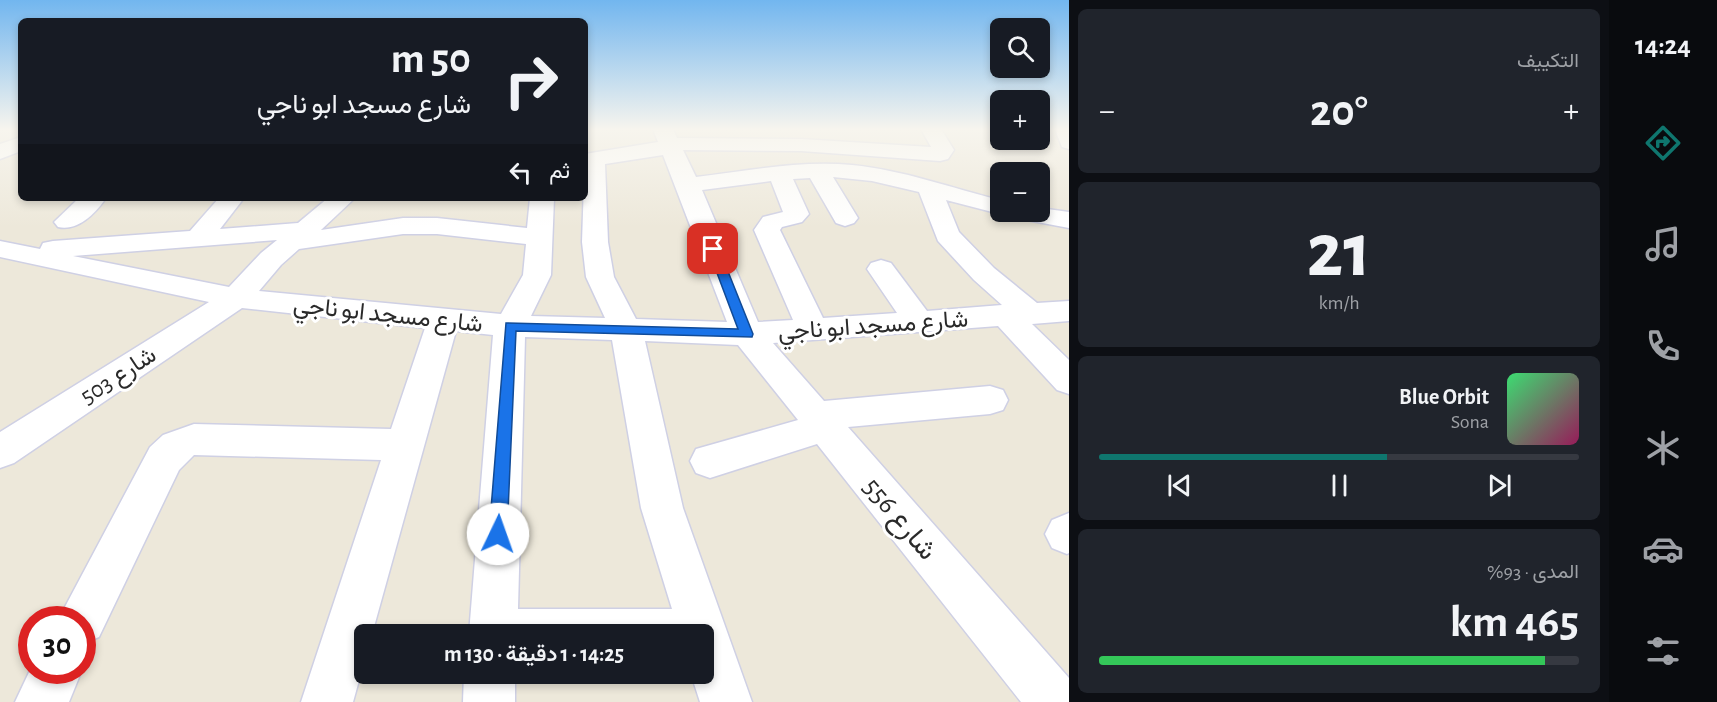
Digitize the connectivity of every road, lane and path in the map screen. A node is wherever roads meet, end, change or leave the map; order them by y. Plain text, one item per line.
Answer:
1 (589, 161) edge
2 (677, 162) edge
3 (800, 162) edge
4 (886, 162) edge
5 (799, 172) junction
6 (892, 179) junction
7 (688, 185) junction
8 (929, 188) junction
9 (91, 201) edge
10 (229, 201) edge
11 (339, 201) edge
12 (542, 201) edge
13 (990, 204) edge
14 (1050, 217) edge
15 (845, 218) dead end
16 (1069, 220) edge
17 (67, 222) dead end
18 (298, 236) junction
19 (541, 238) junction
20 (197, 239) junction
21 (4, 250) edge
22 (881, 269) dead end
23 (236, 298) junction
24 (1069, 311) edge
25 (1018, 315) junction
26 (443, 320) junction
27 (919, 322) junction
28 (510, 326) junction
29 (813, 329) junction
30 (626, 330) junction
31 (747, 334) junction
32 (1069, 381) edge
33 (990, 400) dead end
34 (821, 422) junction
35 (406, 445) junction
36 (0, 453) edge
37 (710, 462) dead end
38 (89, 606) edge
39 (493, 624) edge
40 (701, 624) edge
41 (714, 665) edge
42 (50, 684) edge
43 (490, 684) edge
44 (1043, 699) edge
45 (41, 702) edge
46 (327, 702) edge
47 (489, 702) edge
48 (726, 702) edge

1 - 30 street
2 - 7 street, شارع 556
3 - 5 street
4 - 6 street
5 - 6 street
5 - 7 street
5 - 15 street
5 - 29 street
6 - 8 street
7 - 31 street, شارع 556
8 - 13 street
8 - 25 street
9 - 17 street
10 - 20 street
11 - 18 street, شارع 503
12 - 19 street
14 - 16 street
18 - 19 street
18 - 20 street
18 - 23 street, شارع 503
19 - 28 street
20 - 21 street
21 - 23 street, شارع مسجد ابو ناجي
22 - 27 street
23 - 26 street, شارع مسجد ابو ناجي
23 - 36 street, شارع 503
24 - 25 street, شارع مسجد ابو ناجي
25 - 27 street, شارع مسجد ابو ناجي
25 - 32 street
26 - 28 street, شارع مسجد ابو ناجي
26 - 35 street
27 - 29 street, شارع مسجد ابو ناجي
28 - 30 street, شارع مسجد ابو ناجي
28 - 39 street
29 - 31 street, شارع مسجد ابو ناجي
30 - 31 street, شارع مسجد ابو ناجي
30 - 40 street
31 - 34 street, شارع 556
33 - 34 street
34 - 37 street
34 - 44 street, شارع 556
35 - 38 street
35 - 46 street
41 - 48 street
42 - 45 street
43 - 47 street

